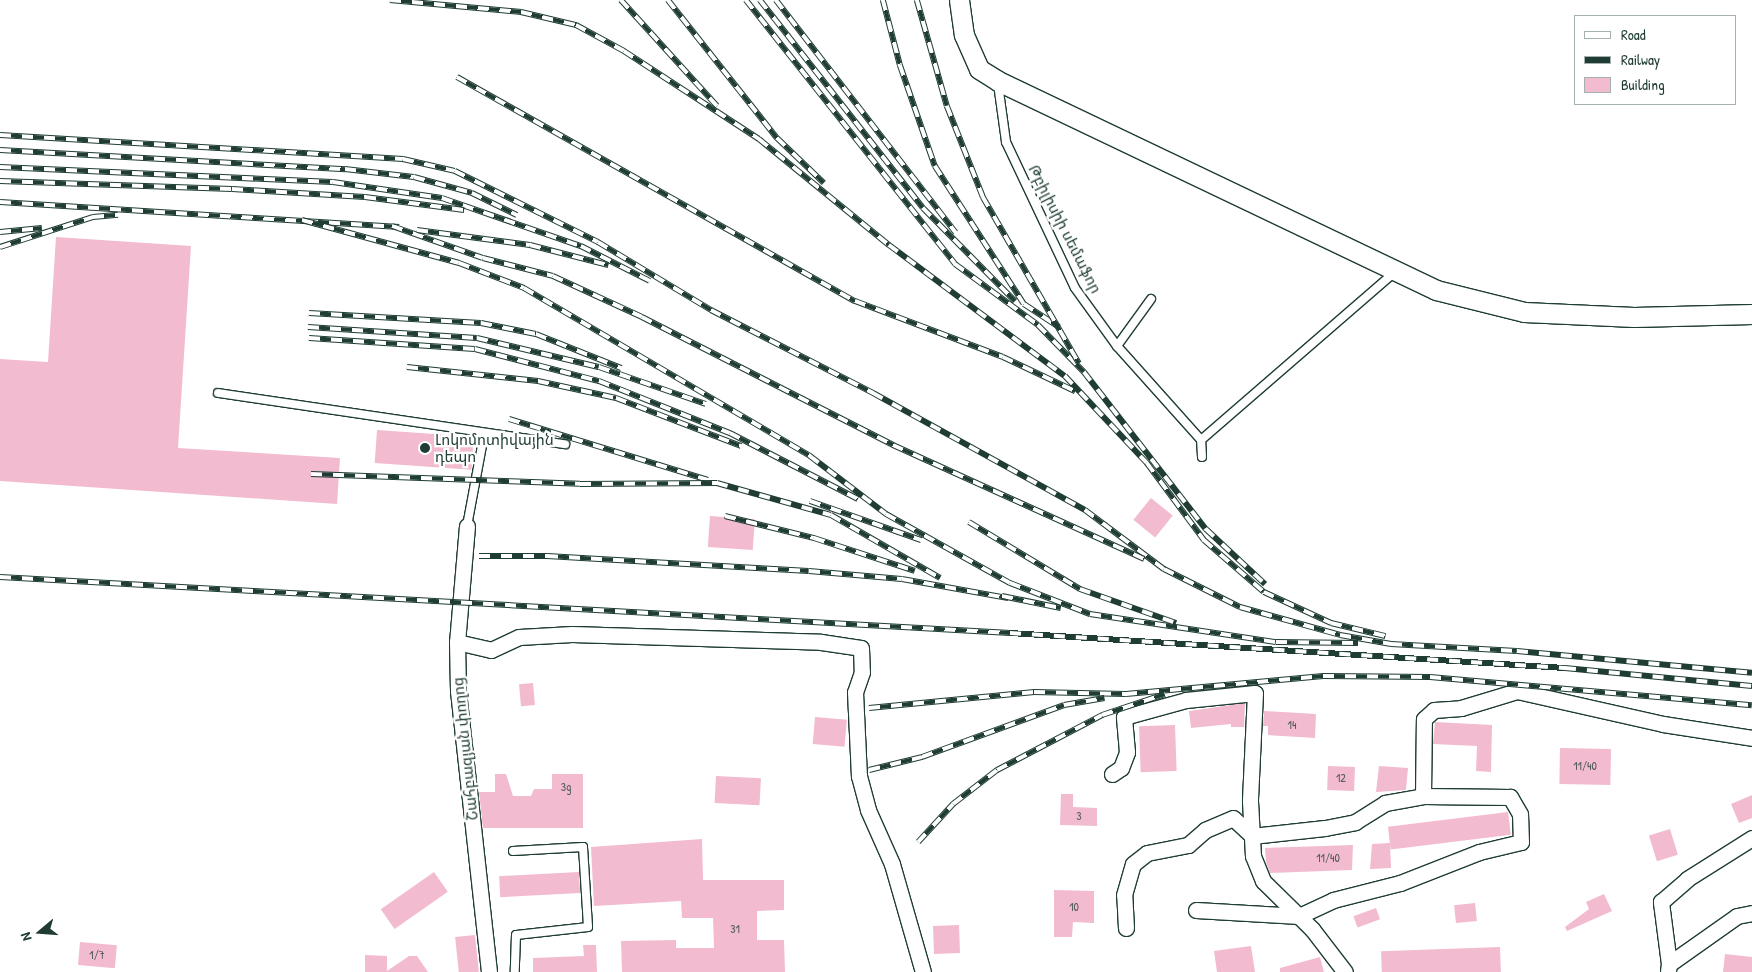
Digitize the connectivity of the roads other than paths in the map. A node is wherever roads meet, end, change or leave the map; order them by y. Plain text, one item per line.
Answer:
1 (958, 0) edge
2 (998, 81) junction
3 (1394, 273) junction
4 (1151, 299) dead end
5 (1752, 314) edge
6 (1117, 346) junction
7 (218, 393) dead end
8 (484, 435) junction
9 (1201, 440) junction
10 (565, 444) dead end
11 (1202, 457) dead end
12 (467, 526) joint
13 (457, 642) junction
14 (1752, 738) edge
15 (1112, 774) dead end
16 (1423, 796) junction
17 (1252, 836) junction
18 (1752, 838) edge
19 (513, 851) dead end
20 (1196, 910) dead end
21 (1752, 914) edge
22 (1299, 916) junction
23 (1126, 928) dead end
24 (1668, 968) edge
25 (489, 972) edge
26 (515, 972) edge
27 (923, 972) edge
28 (1345, 972) edge

1 - 2 street
2 - 3 street
2 - 6 lane, Թբիլիսիի սեմաֆոր
3 - 5 street
3 - 9 lane
4 - 6 lane
6 - 9 lane, Թբիլիսիի սեմաֆոր
7 - 8 lane
8 - 10 lane
8 - 12 lane
9 - 11 lane
12 - 13 street, Շահբազյան փողոց
13 - 25 street, Շահբազյան փողոց
13 - 27 street
14 - 16 street
15 - 17 street
16 - 17 street
16 - 22 street
17 - 22 street
17 - 23 street
18 - 24 street
19 - 26 lane
20 - 22 street
21 - 24 street
22 - 28 street

